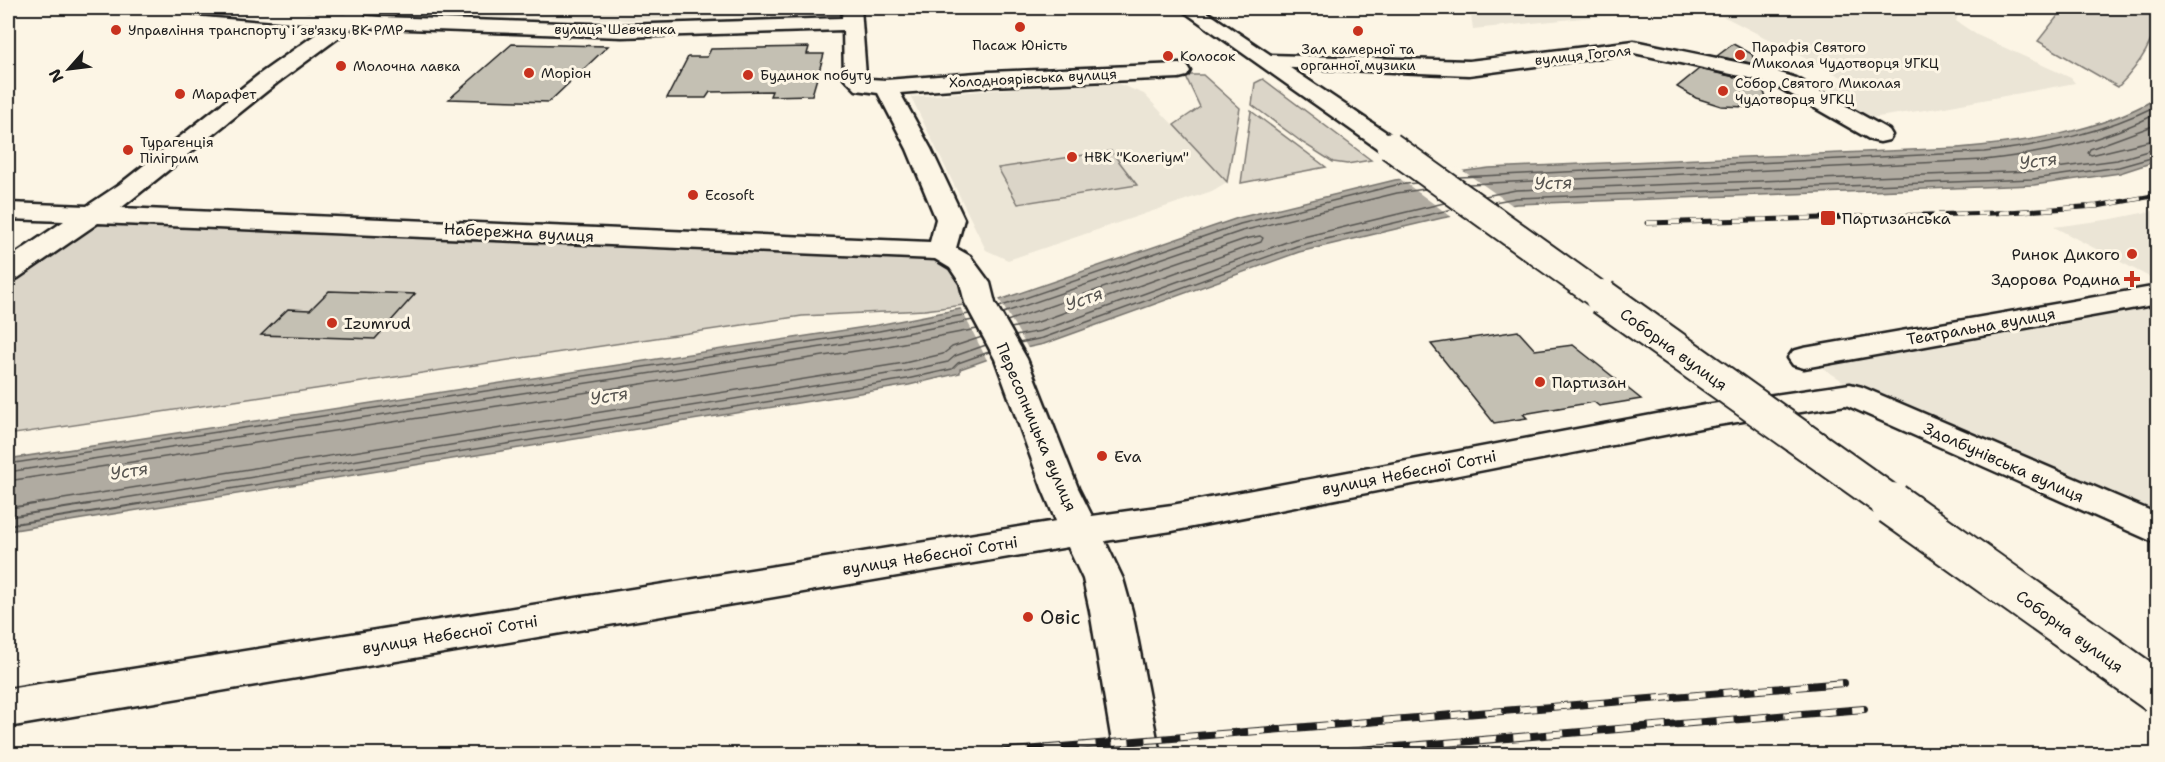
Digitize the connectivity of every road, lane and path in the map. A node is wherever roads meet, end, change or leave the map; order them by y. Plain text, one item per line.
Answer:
1 (197, 8) edge
2 (369, 8) edge
3 (1189, 8) edge
4 (852, 16) edge
5 (347, 21) junction
6 (1270, 61) junction
7 (1179, 71) dead end
8 (886, 87) junction
9 (1880, 135) dead end
10 (8, 211) edge
11 (96, 214) junction
12 (941, 251) junction
13 (8, 272) edge
14 (2157, 295) edge
15 (1804, 358) dead end
16 (1850, 394) joint
17 (1081, 530) junction
18 (2157, 530) edge
19 (2157, 693) edge
20 (8, 708) edge
21 (1137, 754) edge

1 - 5 street, вулиця Шевченка
2 - 5 street
3 - 6 street, Соборна вулиця
4 - 5 street, вулиця Шевченка
4 - 8 street
5 - 11 street
6 - 9 street, вулиця Гоголя
6 - 19 street, Соборна вулиця, bridge
7 - 8 street, Холодноярівська вулиця
8 - 12 street
10 - 11 street, Набережна вулиця
11 - 12 street, Набережна вулиця
11 - 13 street
12 - 17 street, Пересопницька вулиця
14 - 15 street, Театральна вулиця
16 - 17 street, вулиця Небесної Сотні
16 - 18 street, Здолбунівська вулиця
17 - 20 street, вулиця Небесної Сотні
17 - 21 street, Пересопницька вулиця

